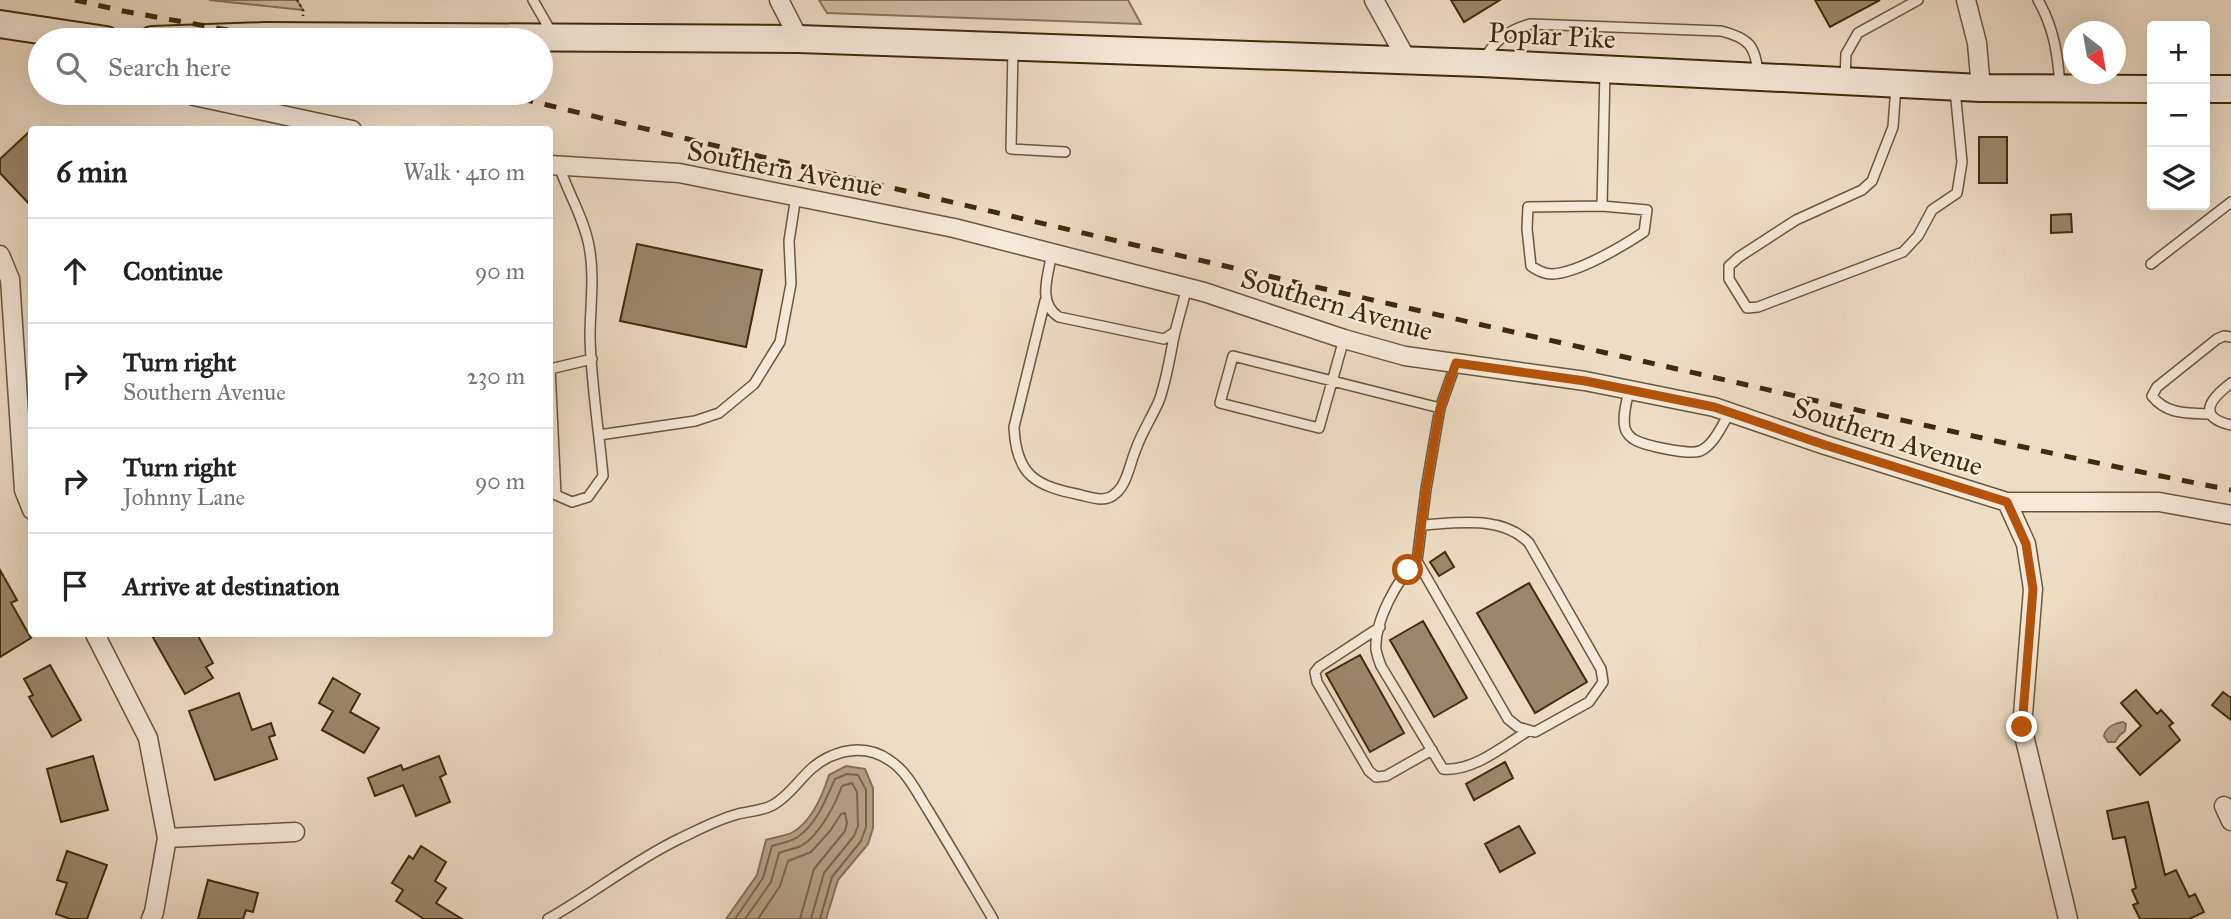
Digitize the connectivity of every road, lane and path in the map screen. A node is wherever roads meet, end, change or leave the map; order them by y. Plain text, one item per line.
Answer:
1 (533, 0) edge
2 (779, 0) edge
3 (1374, 0) edge
4 (1918, 0) edge
5 (1966, 0) edge
6 (2038, 0) edge
7 (0, 24) edge
8 (28, 28) edge
9 (549, 28) edge
10 (554, 37) edge
11 (799, 38) junction
12 (1013, 46) junction
13 (1408, 60) junction
14 (1481, 63) junction
15 (1605, 69) junction
16 (1759, 77) junction
17 (1845, 81) junction
18 (1896, 84) junction
19 (1955, 87) junction
20 (1981, 88) junction
21 (2060, 88) junction
22 (2147, 89) edge
23 (2210, 89) edge
24 (2231, 89) edge
25 (267, 105) edge
26 (338, 126) edge
27 (1065, 152) dead end
28 (554, 166) edge
29 (796, 196) junction
30 (2231, 202) edge
31 (1602, 206) junction
32 (1052, 253) junction
33 (0, 255) edge
34 (2151, 264) dead end
35 (1187, 287) junction
36 (1045, 301) junction
37 (1175, 332) junction
38 (2231, 337) edge
39 (1344, 339) junction
40 (592, 359) junction
41 (1456, 363) junction
42 (553, 367) edge
43 (1333, 380) junction
44 (2231, 383) edge
45 (1629, 390) junction
46 (1440, 408) junction
47 (1730, 412) junction
48 (2210, 414) junction
49 (2231, 425) edge
50 (553, 432) edge
51 (599, 435) junction
52 (28, 500) edge
53 (2007, 502) junction
54 (2231, 515) edge
55 (1422, 525) junction
56 (1417, 561) junction
57 (1380, 627) junction
58 (97, 637) edge
59 (1528, 731) junction
60 (1432, 750) junction
61 (295, 832) dead end
62 (167, 838) junction
63 (150, 919) edge
64 (548, 919) edge
65 (993, 919) edge
66 (2068, 919) edge

1 - 9 lane
2 - 11 street
3 - 13 street
4 - 17 lane
5 - 20 street
6 - 21 lane
7 - 8 main road
10 - 11 main road, Poplar Pike
11 - 12 main road, Poplar Pike
12 - 13 main road, Poplar Pike
12 - 27 lane
13 - 14 main road, Poplar Pike
14 - 15 main road, Poplar Pike
14 - 16 lane
15 - 16 main road, Poplar Pike
15 - 31 lane
16 - 17 main road, Poplar Pike
17 - 18 main road, Poplar Pike
18 - 19 main road, Poplar Pike
18 - 19 lane
19 - 20 main road, Poplar Pike
20 - 21 main road, Poplar Pike
21 - 22 main road, Poplar Pike
23 - 24 main road
25 - 26 street
28 - 29 street, Southern Avenue
28 - 40 lane
29 - 32 street, Southern Avenue
29 - 51 lane
30 - 34 lane
31 - 31 lane
32 - 35 street, Southern Avenue
32 - 36 lane
33 - 52 street
35 - 37 lane
35 - 39 street, Southern Avenue
36 - 37 lane
36 - 37 lane
38 - 48 lane
39 - 41 street, Southern Avenue
39 - 43 lane
40 - 42 lane
40 - 51 lane
41 - 45 street, Southern Avenue
41 - 46 lane
43 - 43 lane
43 - 46 lane
44 - 48 lane
45 - 47 street, Southern Avenue
45 - 47 lane
46 - 55 lane
47 - 53 street, Southern Avenue
48 - 49 lane
50 - 51 lane
53 - 54 street, Southern Avenue
53 - 66 street
55 - 56 lane
55 - 59 lane
56 - 57 lane
56 - 59 lane
57 - 60 lane
57 - 60 lane
58 - 62 street
59 - 60 lane
61 - 62 street
62 - 63 street
64 - 65 lane

